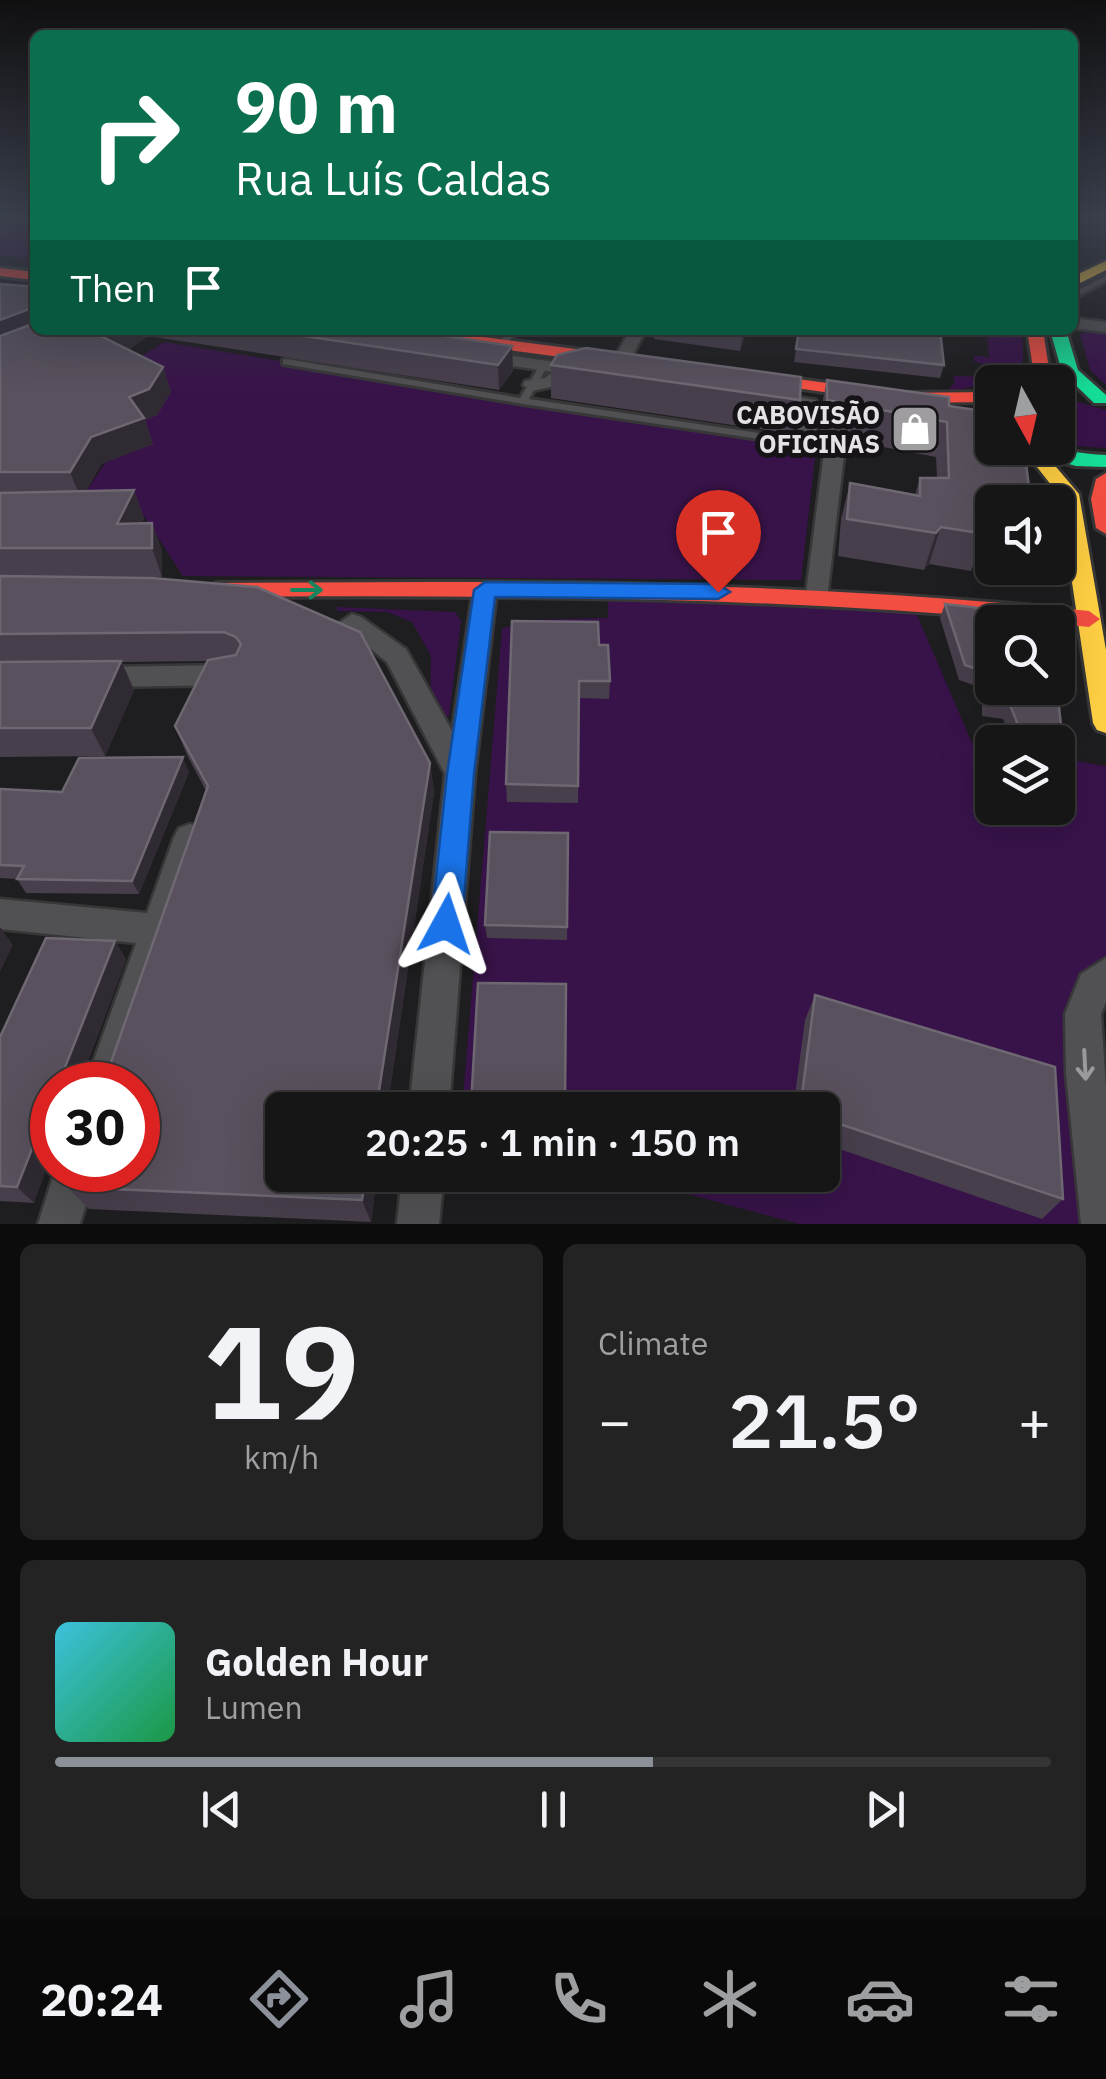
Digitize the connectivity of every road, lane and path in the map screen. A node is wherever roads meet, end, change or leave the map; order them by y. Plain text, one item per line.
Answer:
1 (1106, 278) edge
2 (1078, 294) edge
3 (1078, 324) edge
4 (1106, 327) edge
5 (445, 335) edge
6 (449, 335) edge
7 (637, 335) edge
8 (1036, 335) edge
9 (1059, 335) edge
10 (455, 336) junction
11 (374, 342) edge
12 (508, 346) edge
13 (464, 360) edge
14 (286, 362) edge
15 (544, 365) junction
16 (1041, 365) edge
17 (628, 372) junction
18 (743, 391) joint
19 (528, 393) junction
20 (1075, 394) edge
21 (975, 397) edge
22 (899, 398) junction
23 (1103, 401) edge
24 (975, 423) edge
25 (806, 442) junction
26 (1075, 460) edge
27 (1106, 461) edge
28 (1045, 465) edge
29 (1106, 479) edge
30 (1062, 485) edge
31 (1106, 528) edge
32 (1075, 560) edge
33 (194, 590) edge
34 (485, 590) junction
35 (818, 593) junction
36 (1089, 619) junction
37 (352, 622) dead end
38 (233, 675) edge
39 (78, 677) edge
40 (1106, 722) edge
41 (460, 774) junction
42 (194, 828) edge
43 (0, 914) edge
44 (156, 929) junction
45 (1106, 976) edge
46 (112, 1062) edge
47 (431, 1092) edge
48 (69, 1192) edge
49 (421, 1192) edge
50 (59, 1224) edge
51 (418, 1224) edge
52 (1102, 1224) edge

1 - 2 lane
3 - 4 street
5 - 10 main road
6 - 10 main road
7 - 17 street
8 - 16 main road
9 - 23 main road
10 - 12 main road
11 - 15 street
12 - 13 street
12 - 17 main road
14 - 19 lane
15 - 17 street
15 - 19 lane
17 - 19 street
18 - 22 main road
18 - 25 street
19 - 25 lane
20 - 23 main road
21 - 22 main road
22 - 24 main road
25 - 35 street
26 - 27 main road
28 - 30 main road
29 - 31 main road
32 - 36 main road
33 -> 34 main road
34 - 35 main road
34 - 41 street
35 - 36 main road
36 - 40 main road
37 - 41 street
38 - 39 street
41 - 47 street
42 - 44 street
43 - 44 street
44 - 46 street
45 -> 52 street
48 - 50 street
49 - 51 street

